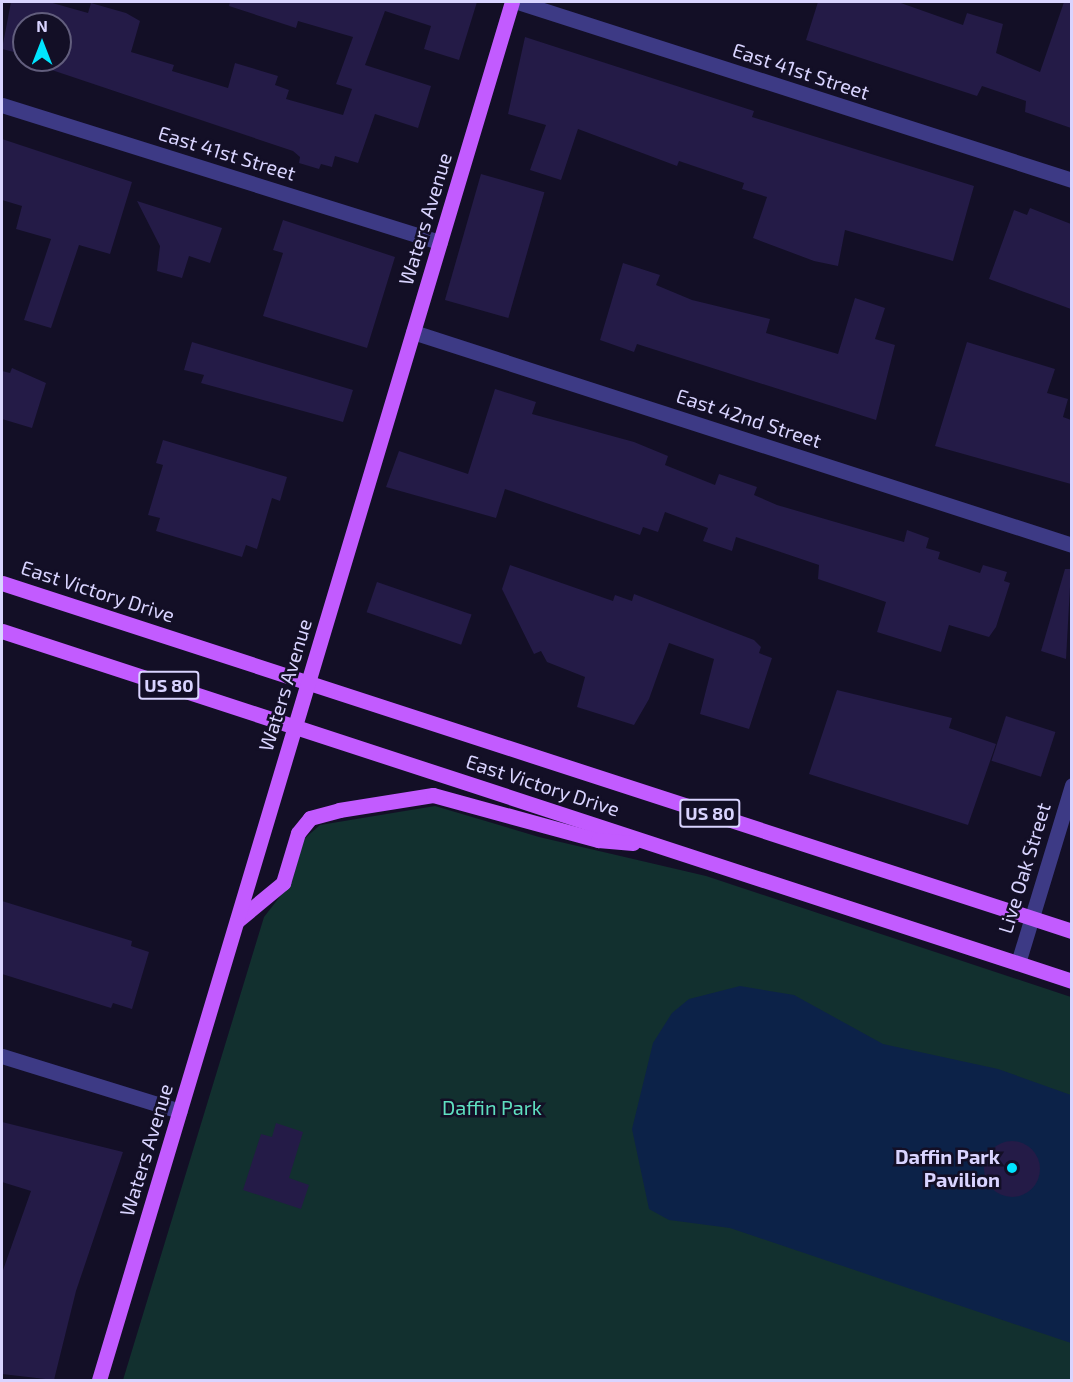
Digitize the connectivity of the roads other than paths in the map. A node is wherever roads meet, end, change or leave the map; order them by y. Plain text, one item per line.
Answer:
1 (512, 2) edge
2 (518, 2) edge
3 (2, 105) edge
4 (1071, 180) edge
5 (440, 242) junction
6 (413, 332) junction
7 (1071, 545) edge
8 (2, 583) edge
9 (2, 632) edge
10 (308, 680) junction
11 (295, 726) junction
12 (1071, 785) edge
13 (662, 846) junction
14 (1031, 918) junction
15 (237, 921) junction
16 (1071, 931) edge
17 (1018, 963) junction
18 (1071, 981) edge
19 (2, 1056) edge
20 (180, 1111) junction
21 (99, 1380) edge

1 - 5 main road, Waters Avenue
2 - 4 street, East 41st Street
3 - 5 street, East 41st Street
5 - 6 main road, Waters Avenue
6 - 7 street, East 42nd Street
6 - 10 main road, Waters Avenue
8 - 10 main road, East Victory Drive / US 80
9 - 11 main road, East Victory Drive / US 80
10 - 11 main road, Waters Avenue
10 - 14 main road, East Victory Drive / US 80
11 - 13 main road, East Victory Drive / US 80
11 - 15 main road, Waters Avenue
12 - 14 street, Live Oak Street
13 - 15 main road
13 - 17 main road, East Victory Drive / US 80
14 - 16 main road, East Victory Drive / US 80
14 - 17 street, Live Oak Street
15 - 20 main road, Waters Avenue
17 - 18 main road, East Victory Drive / US 80
19 - 20 street
20 - 21 main road, Waters Avenue

